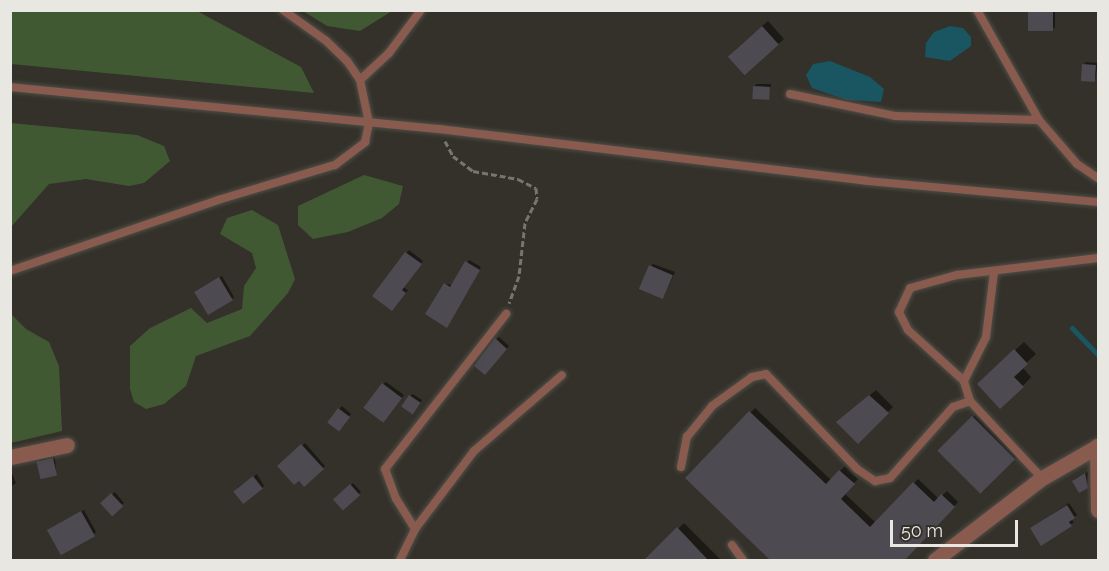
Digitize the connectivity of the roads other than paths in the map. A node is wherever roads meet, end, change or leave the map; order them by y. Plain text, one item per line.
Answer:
1 (283, 10) edge
2 (421, 10) edge
3 (977, 10) edge
4 (360, 80) junction
5 (10, 87) edge
6 (790, 94) dead end
7 (1039, 120) junction
8 (369, 123) junction
9 (1098, 178) edge
10 (1098, 202) edge
11 (1098, 258) edge
12 (10, 272) edge
13 (994, 272) junction
14 (506, 314) road end
15 (562, 375) dead end
16 (964, 381) junction
17 (970, 401) junction
18 (67, 445) dead end
19 (1098, 446) edge
20 (10, 457) edge
21 (681, 466) dead end
22 (1042, 478) junction
23 (1098, 510) edge
24 (415, 529) junction
25 (732, 545) dead end
26 (400, 561) edge
27 (743, 561) edge
28 (935, 561) edge

1 - 4 lane
2 - 4 lane
3 - 7 lane
4 - 8 lane
5 - 8 lane
6 - 7 lane
7 - 9 lane
8 - 10 lane
8 - 12 lane
11 - 13 lane
13 - 16 lane
13 - 16 lane
14 - 24 lane
15 - 24 lane
16 - 17 lane
17 - 21 lane
17 - 22 lane
18 - 20 street
19 - 22 street
19 - 23 street
22 - 28 street
24 - 26 lane
25 - 27 lane

